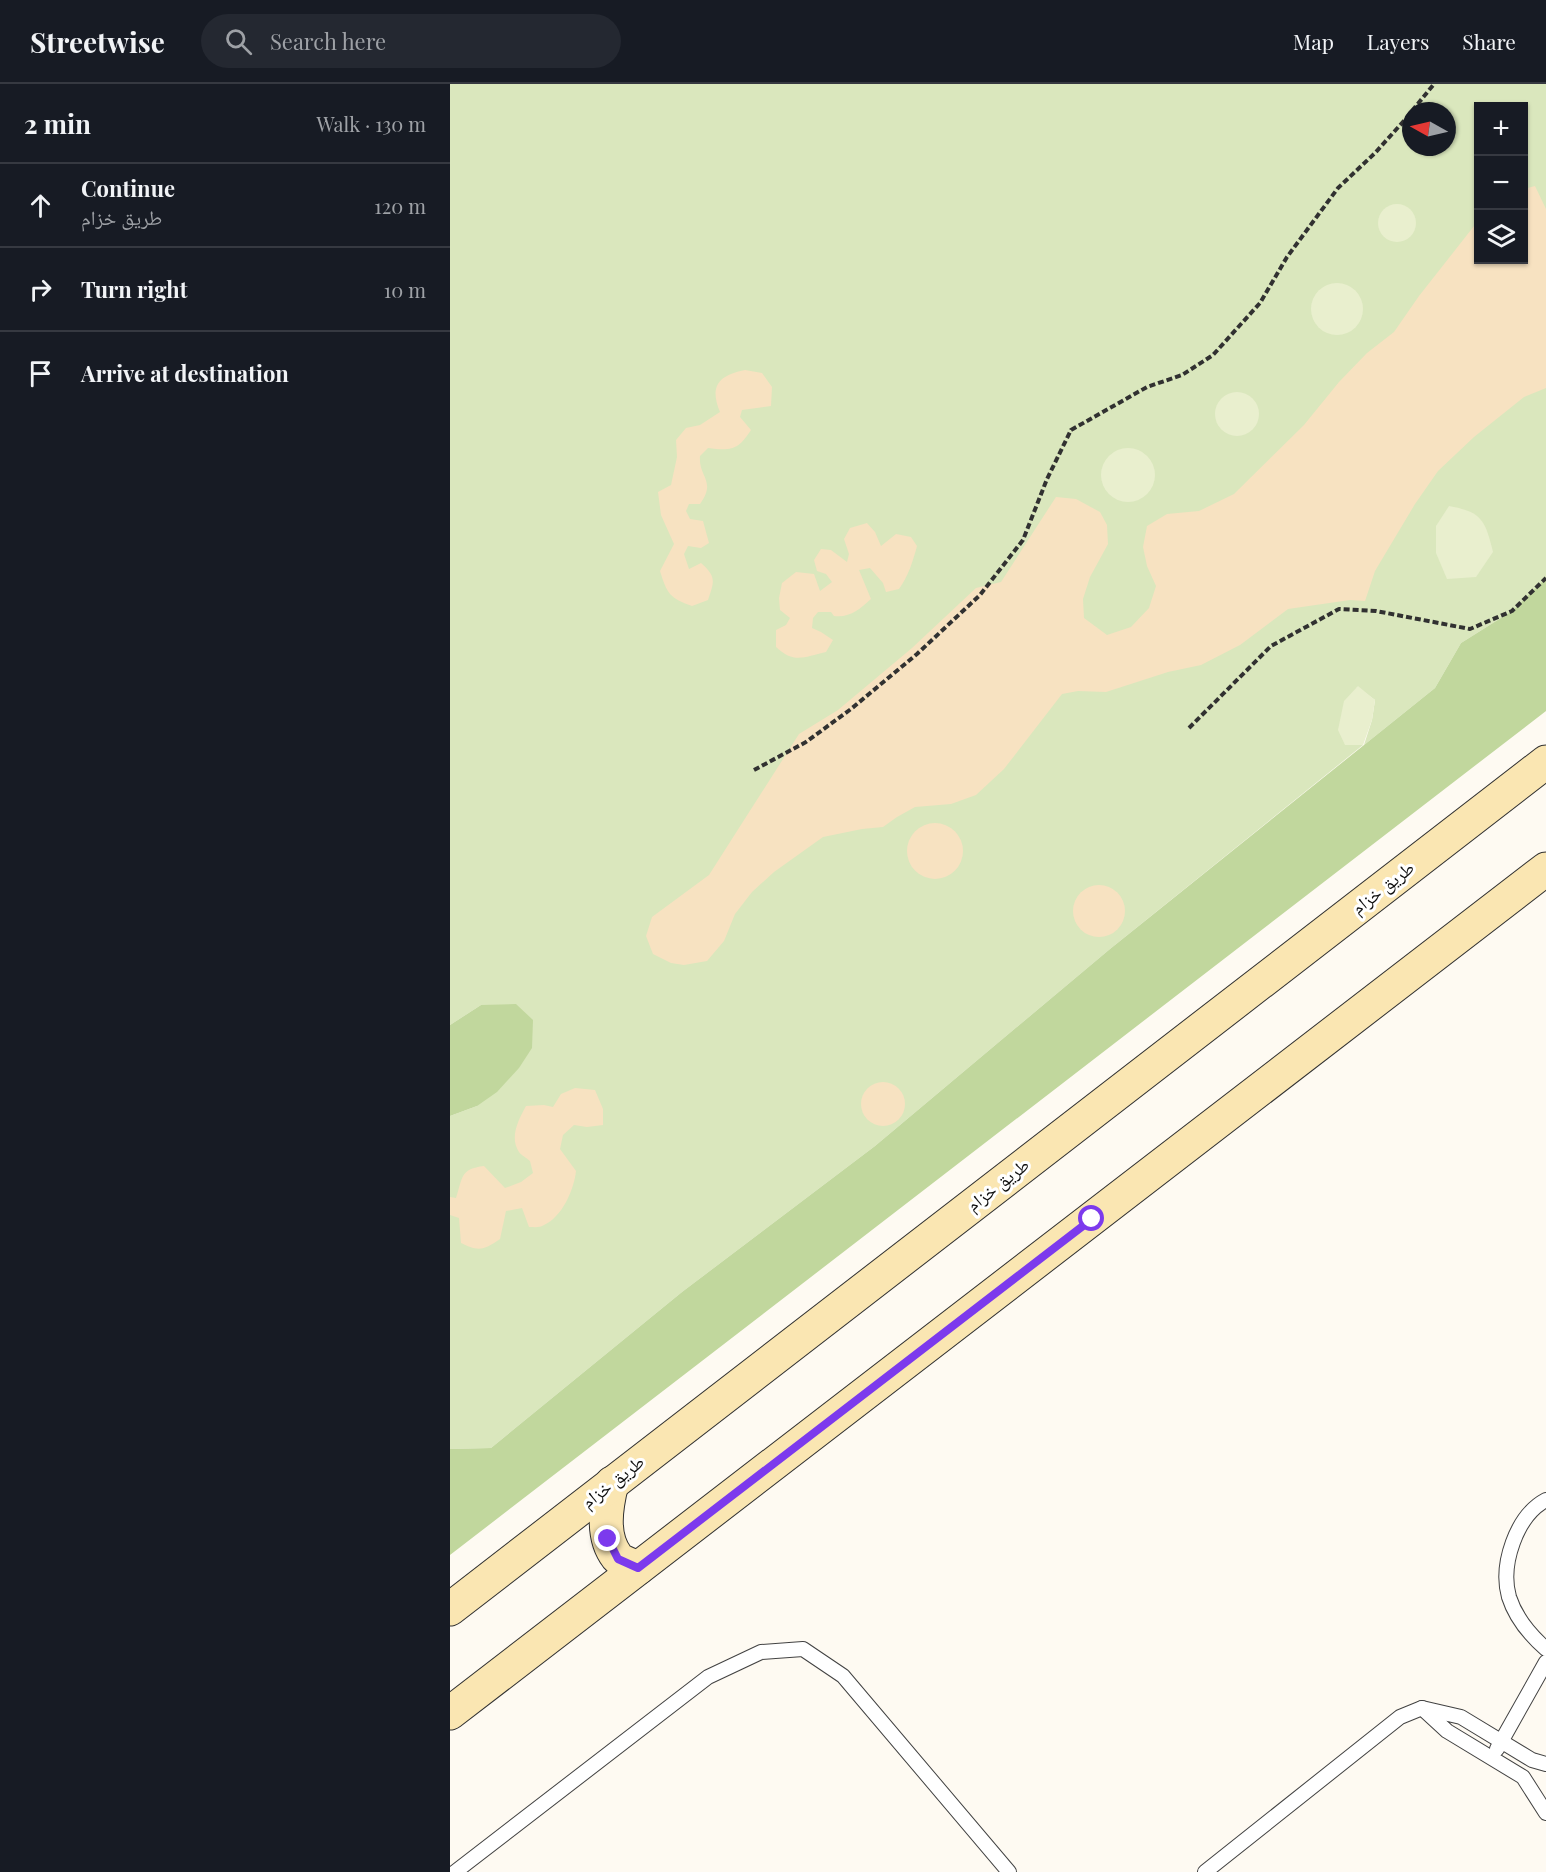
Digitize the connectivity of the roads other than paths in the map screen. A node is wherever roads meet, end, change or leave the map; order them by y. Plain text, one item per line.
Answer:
1 (1546, 762) edge
2 (1546, 869) edge
3 (612, 1483) junction
4 (1546, 1500) edge
5 (638, 1568) junction
6 (450, 1609) edge
7 (1546, 1649) edge
8 (1546, 1662) edge
9 (1422, 1708) junction
10 (450, 1713) edge
11 (1501, 1741) junction
12 (1491, 1758) junction
13 (1546, 1764) edge
14 (1546, 1813) edge
15 (455, 1872) edge
16 (1009, 1872) edge
17 (1205, 1872) edge

1 - 3 main road, طريق خزام
2 - 5 main road
3 - 5 main road
3 - 6 main road, طريق خزام
4 - 7 lane
5 - 10 main road
8 - 11 lane
9 - 11 lane
9 - 12 lane
9 - 17 lane
11 - 12 lane
11 - 13 lane
12 - 14 lane
15 - 16 lane

